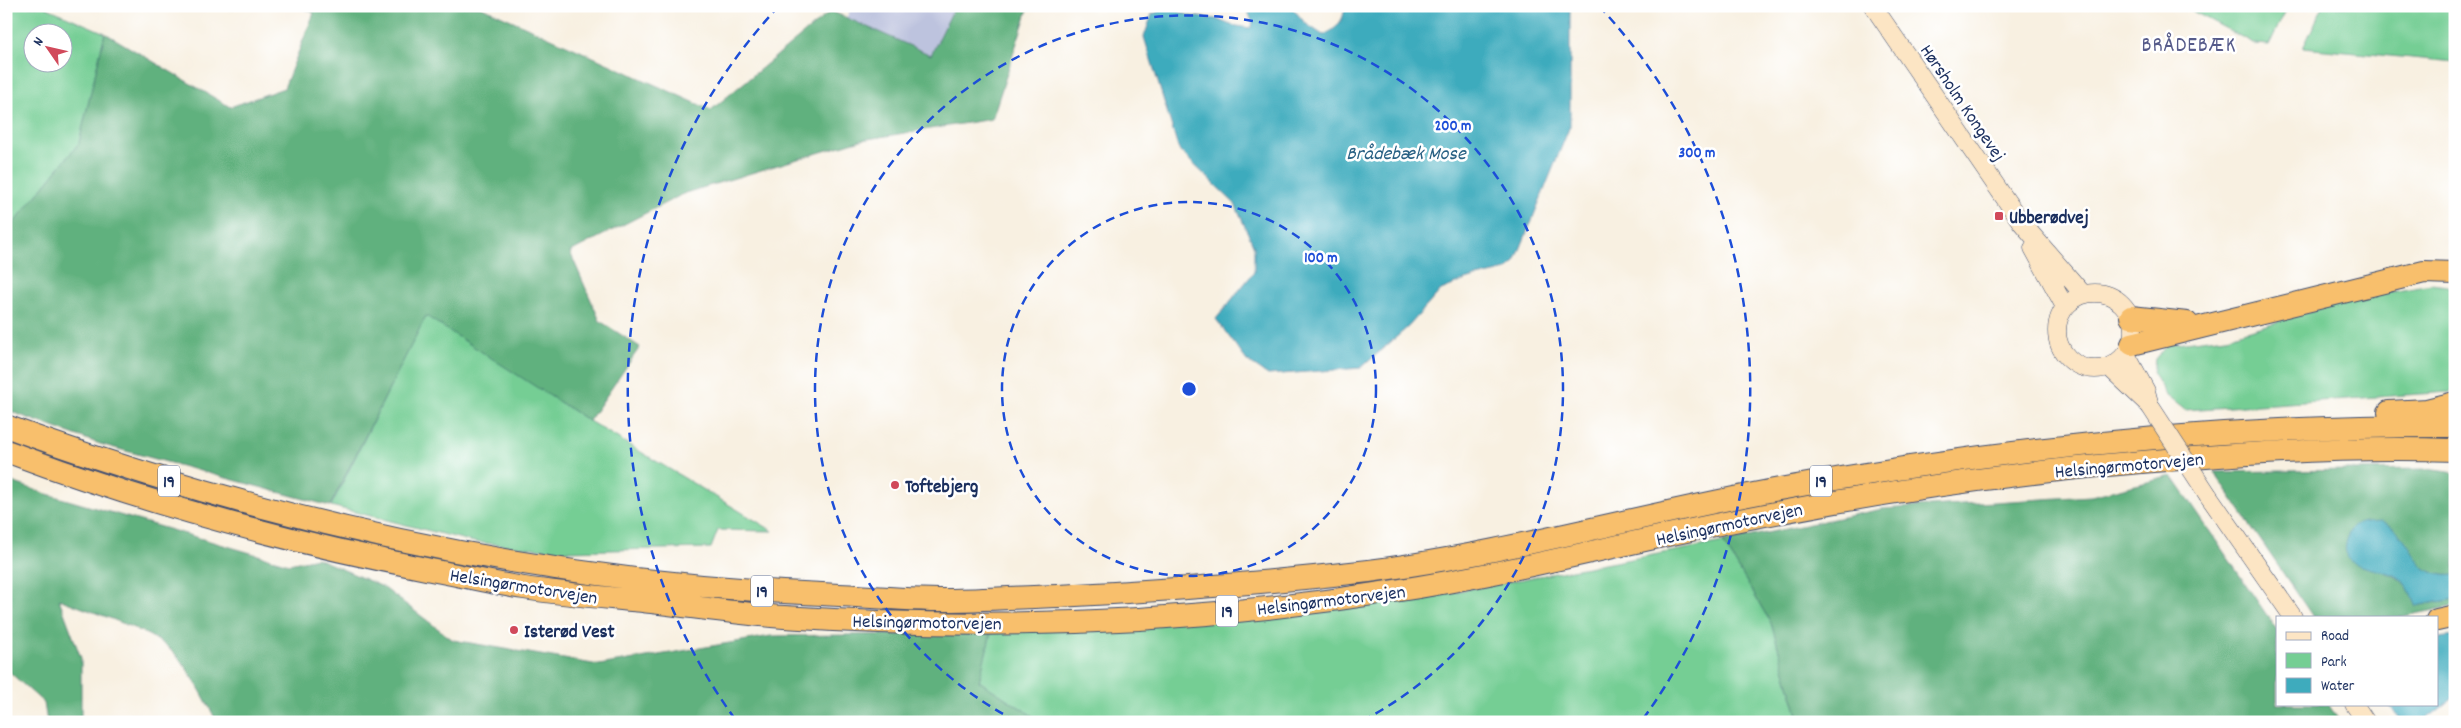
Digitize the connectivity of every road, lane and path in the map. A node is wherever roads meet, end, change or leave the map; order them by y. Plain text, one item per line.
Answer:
1 (1873, 6) edge
2 (2021, 222) junction
3 (2455, 273) edge
4 (2083, 294) junction
5 (2065, 307) junction
6 (2131, 317) junction
7 (2211, 324) junction
8 (2129, 349) junction
9 (2109, 367) junction
10 (2455, 403) edge
11 (2150, 406) junction
12 (6, 426) edge
13 (2455, 426) edge
14 (2030, 450) junction
15 (2455, 450) edge
16 (6, 451) edge
17 (2259, 453) junction
18 (2455, 465) edge
19 (2292, 616) edge
20 (2455, 616) edge
21 (2438, 620) edge
22 (2355, 706) edge
23 (2366, 722) edge

1 - 2 main road, Hørsholm Kongevej
2 - 4 main road, Hørsholm Kongevej
2 - 5 main road, Hørsholm Kongevej
3 - 7 highway
4 - 5 main road
4 - 6 main road
5 - 9 main road
6 - 7 highway
6 - 8 main road
7 - 8 highway
8 - 9 main road
8 - 11 main road
9 - 11 main road
10 - 14 highway
11 - 19 main road, bridge
12 - 14 highway, Helsingørmotorvejen / 19
13 - 14 highway, Helsingørmotorvejen / 19
15 - 17 highway, Helsingørmotorvejen / 19
16 - 17 highway, Helsingørmotorvejen / 19
17 - 18 highway
20 - 21 highway
22 - 23 main road

